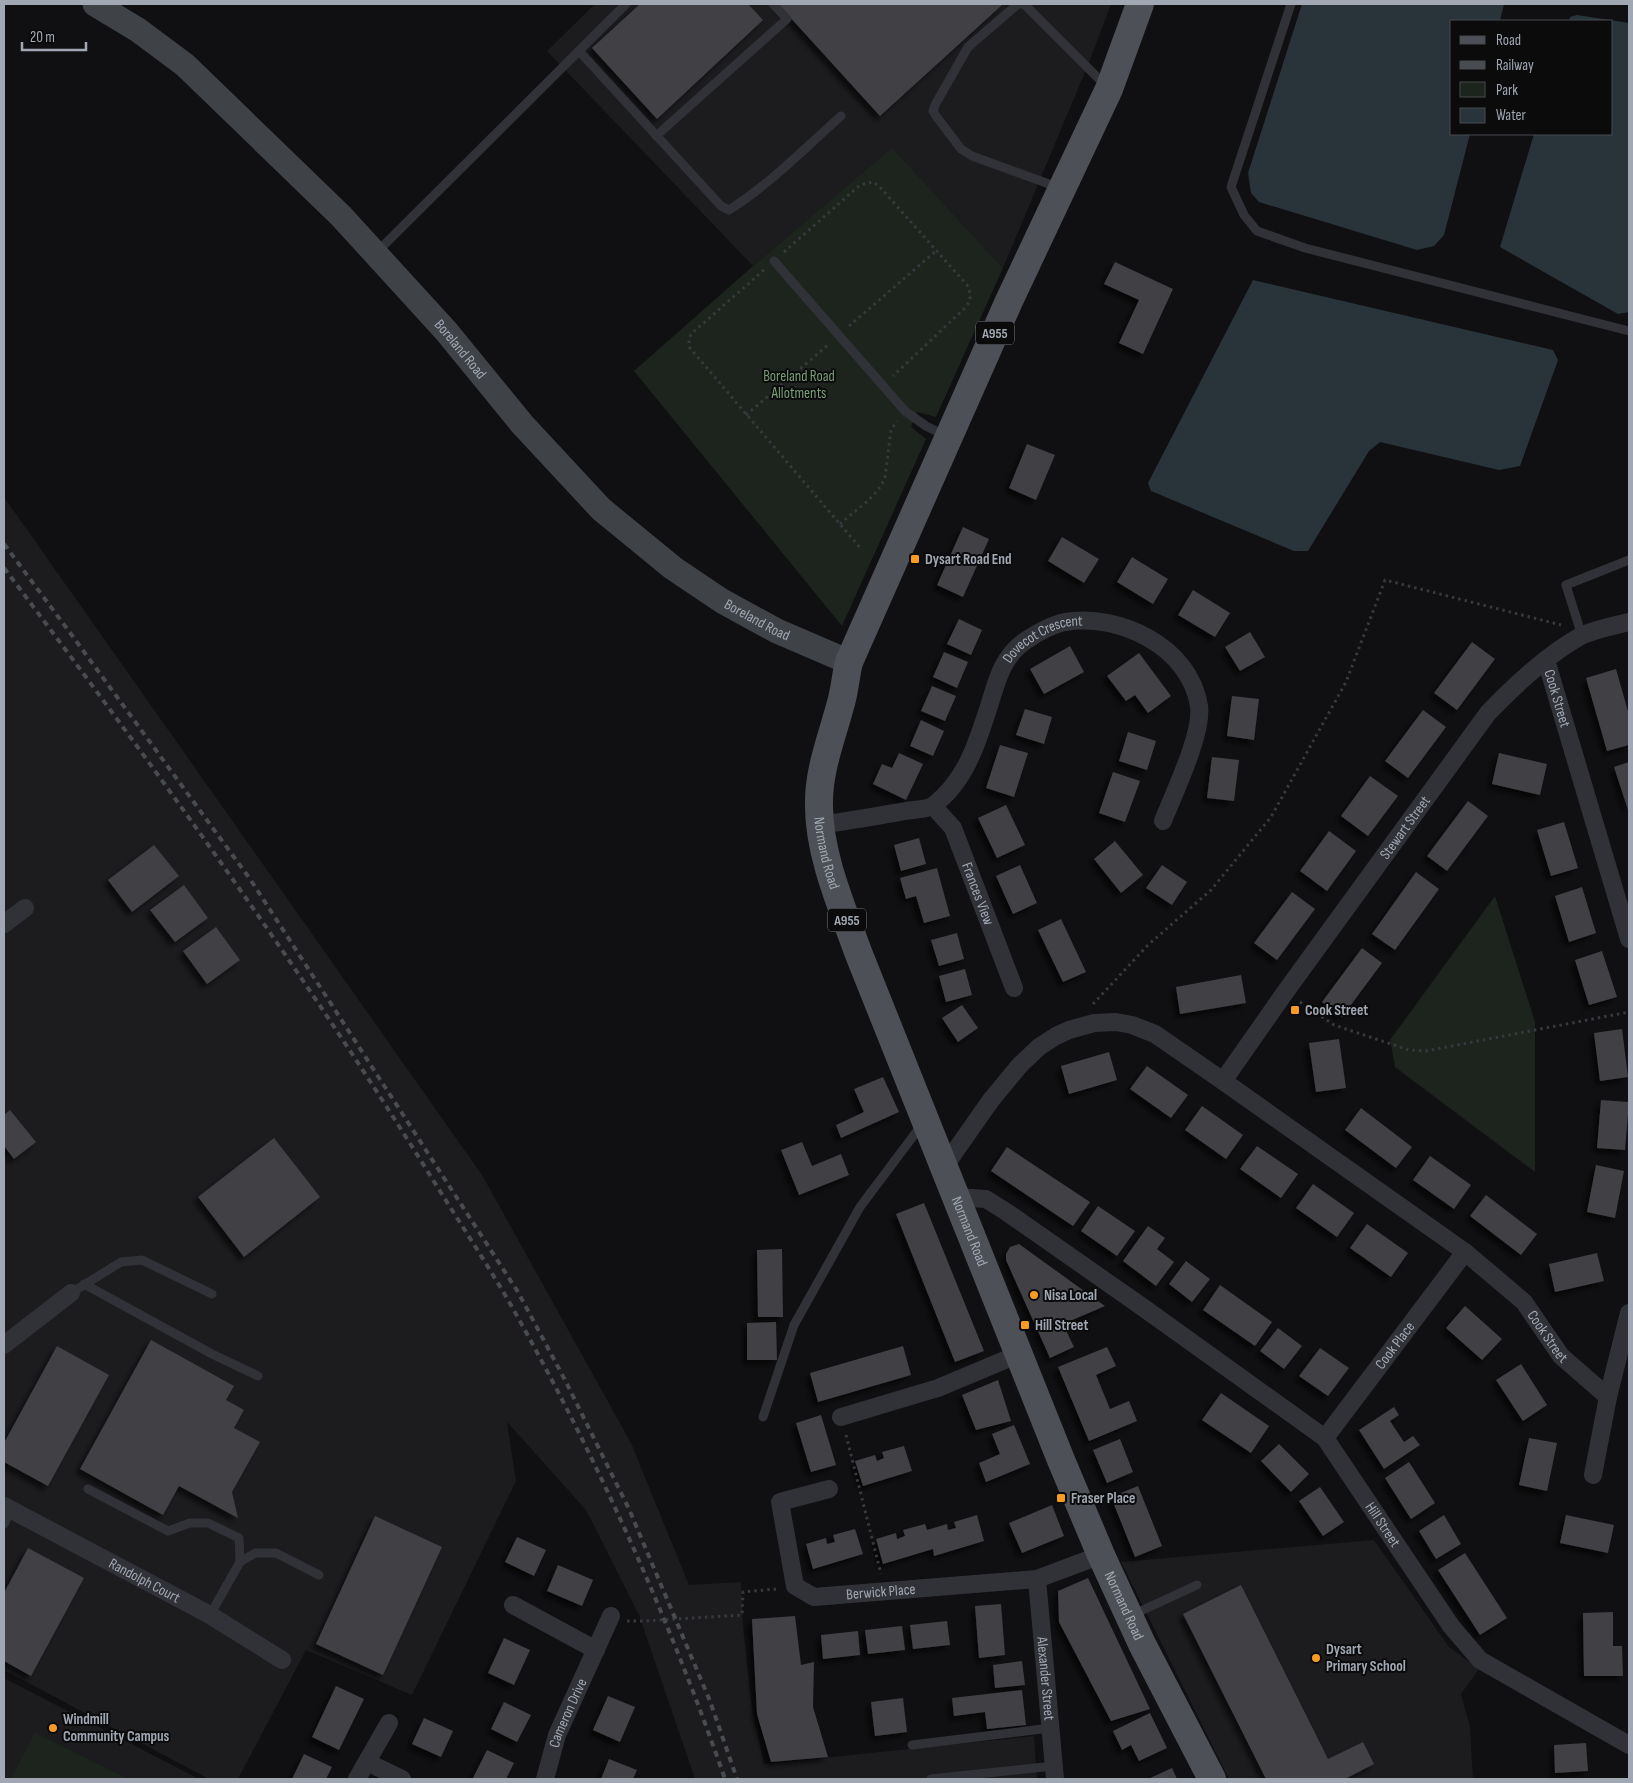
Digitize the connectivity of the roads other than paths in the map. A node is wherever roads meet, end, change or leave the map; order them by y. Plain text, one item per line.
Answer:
1 (95, 4) edge
2 (626, 4) edge
3 (773, 4) edge
4 (1140, 4) edge
5 (1291, 4) edge
6 (579, 51) junction
7 (1108, 88) junction
8 (841, 116) dead end
9 (656, 136) junction
10 (1063, 189) junction
11 (375, 254) junction
12 (774, 261) dead end
13 (1629, 331) edge
14 (949, 438) junction
15 (1629, 560) edge
16 (1629, 622) edge
17 (1582, 636) junction
18 (1546, 660) junction
19 (848, 662) junction
20 (933, 806) junction
21 (1163, 821) dead end
22 (820, 825) junction
23 (25, 908) dead end
24 (4, 924) edge
25 (1629, 938) edge
26 (1014, 988) dead end
27 (1223, 1081) junction
28 (925, 1120) junction
29 (944, 1166) junction
30 (956, 1197) junction
31 (1465, 1252) junction
32 (78, 1289) junction
33 (212, 1294) dead end
34 (1629, 1313) edge
35 (4, 1345) edge
36 (1019, 1354) junction
37 (258, 1376) dead end
38 (1608, 1397) junction
39 (763, 1417) dead end
40 (841, 1417) road end
41 (1325, 1438) junction
42 (1593, 1475) dead end
43 (88, 1489) dead end
44 (829, 1489) dead end
45 (6, 1513) edge
46 (1101, 1556) junction
47 (240, 1562) junction
48 (319, 1575) dead end
49 (1037, 1579) junction
50 (1197, 1585) dead end
51 (513, 1605) dead end
52 (210, 1615) junction
53 (1129, 1616) junction
54 (617, 1618) road end
55 (596, 1650) junction
56 (282, 1660) dead end
57 (389, 1723) dead end
58 (1050, 1728) junction
59 (1629, 1744) edge
60 (912, 1745) dead end
61 (367, 1762) junction
62 (1054, 1773) edge
63 (357, 1779) edge
64 (402, 1779) edge
65 (545, 1779) edge
66 (931, 1779) edge
67 (1212, 1779) edge

1 - 11 main road, Boreland Road
2 - 6 lane
3 - 9 lane
4 - 7 main road, A955
5 - 13 lane
6 - 9 lane
6 - 11 lane
7 - 10 main road, A955
7 - 10 lane
8 - 9 lane
10 - 14 main road, A955
11 - 19 main road, Boreland Road
12 - 14 lane
14 - 19 main road, A955
15 - 17 lane
16 - 17 street, Stewart Street
17 - 18 street, Stewart Street
18 - 25 street, Cook Street
18 - 27 street, Stewart Street
19 - 22 main road, Normand Road / A955
20 - 21 street, Dovecot Crescent
20 - 22 street
20 - 26 street, Frances View
22 - 28 main road, Normand Road / A955
23 - 24 street
27 - 29 street, Cook Street
27 - 31 street, Cook Street
28 - 29 main road, Normand Road / A955
28 - 39 lane
29 - 30 main road, Normand Road / A955
30 - 36 main road, Normand Road / A955
30 - 41 street, Hill Street
31 - 38 street, Cook Street
31 - 41 street, Cook Place
32 - 33 lane
32 - 35 street
32 - 37 lane
34 - 38 street
36 - 40 street
36 - 46 main road, Normand Road / A955
38 - 42 street
41 - 59 street, Hill Street
43 - 47 lane
44 - 49 street, Berwick Place
45 - 52 street, Randolph Court
46 - 49 street, Berwick Place
46 - 53 main road, Normand Road / A955
47 - 48 lane
47 - 52 lane
49 - 58 street, Alexander Street
50 - 53 lane
51 - 55 street
52 - 56 street, Randolph Court
53 - 67 main road, Normand Road / A955
54 - 55 street, Cameron Drive
55 - 65 street, Cameron Drive
57 - 61 street
58 - 60 lane
58 - 62 street, Alexander Street
61 - 63 street
61 - 64 street
62 - 66 lane

